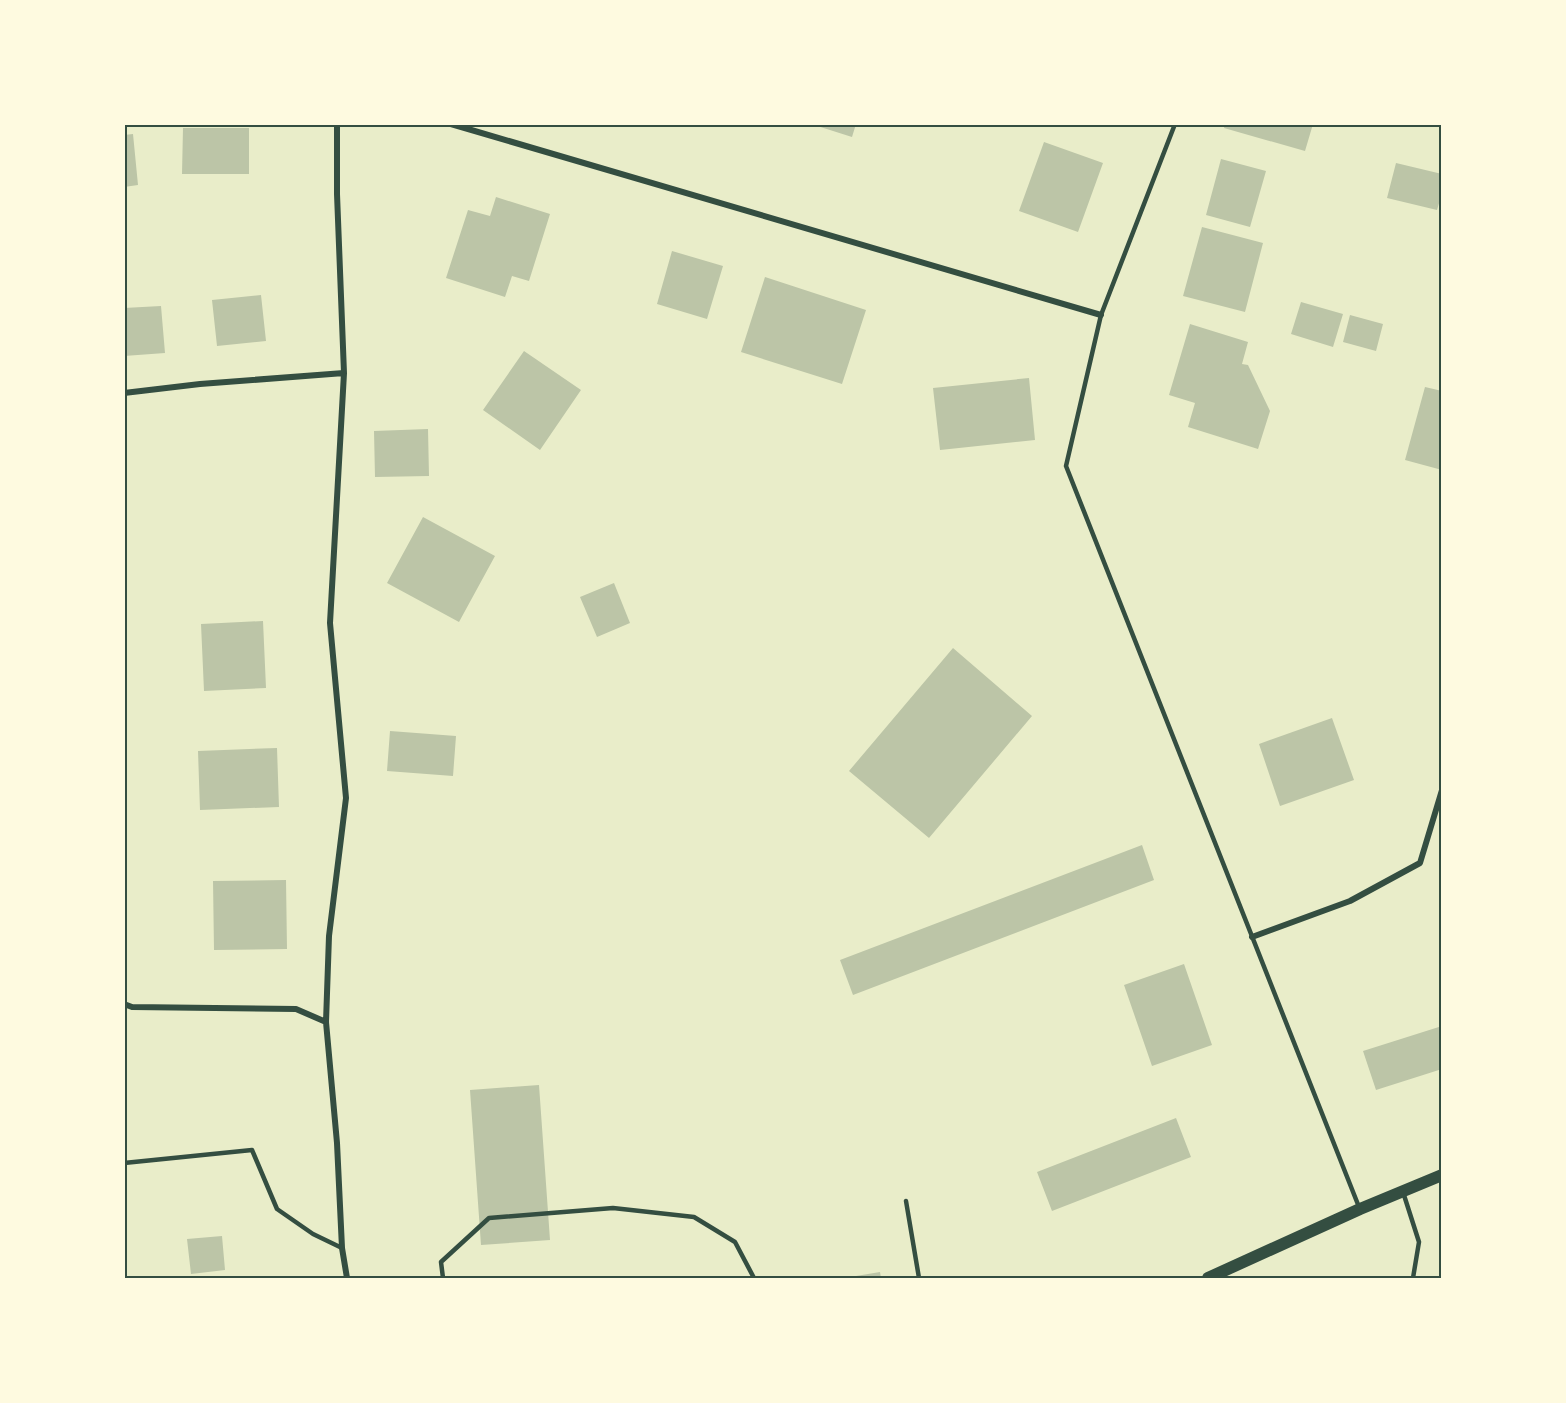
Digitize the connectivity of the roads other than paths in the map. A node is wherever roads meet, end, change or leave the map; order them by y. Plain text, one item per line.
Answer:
1 (337, 124) edge
2 (451, 124) edge
3 (1175, 124) edge
4 (1101, 315) junction
5 (344, 374) junction
6 (124, 393) edge
7 (1442, 790) edge
8 (1252, 937) junction
9 (124, 1004) edge
10 (326, 1022) junction
11 (124, 1163) edge
12 (1442, 1175) edge
13 (1403, 1192) junction
14 (906, 1201) dead end
15 (1360, 1209) junction
16 (342, 1248) junction
17 (347, 1278) edge
18 (443, 1278) edge
19 (754, 1278) edge
20 (920, 1278) edge
21 (1208, 1278) edge
22 (1413, 1278) edge

1 - 5 street
2 - 4 street
3 - 4 lane
4 - 8 lane
5 - 6 street
5 - 10 street
7 - 8 street
8 - 15 lane
9 - 10 street
10 - 16 street
11 - 16 lane
12 - 13 main road
13 - 15 main road
13 - 22 lane
14 - 20 lane
15 - 21 main road
16 - 17 street
18 - 19 lane

